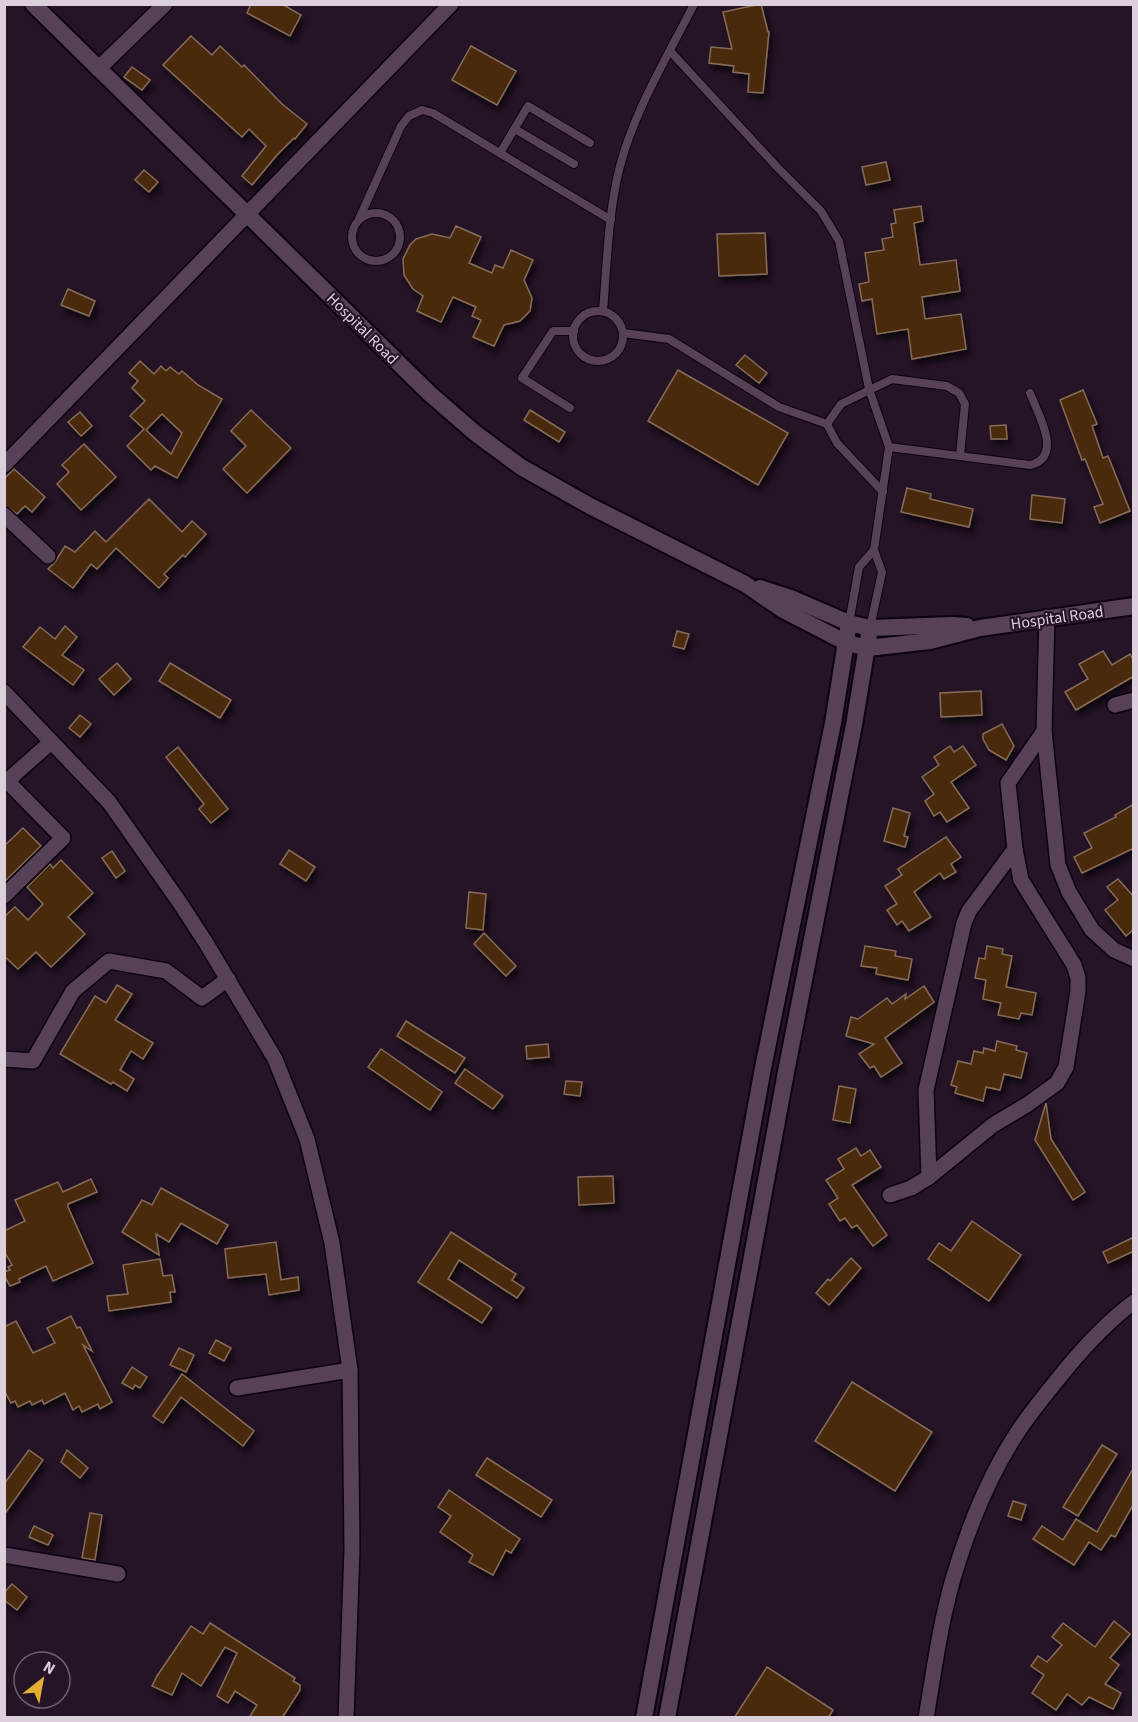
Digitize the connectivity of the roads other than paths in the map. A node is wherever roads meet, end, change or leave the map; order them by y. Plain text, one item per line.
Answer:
1 (33, 4) edge
2 (165, 4) edge
3 (451, 4) edge
4 (694, 4) edge
5 (670, 51) junction
6 (99, 69) junction
7 (515, 129) junction
8 (590, 143) dead end
9 (500, 153) junction
10 (574, 164) dead end
11 (249, 216) junction
12 (359, 219) junction
13 (611, 220) junction
14 (603, 311) junction
15 (574, 331) junction
16 (623, 333) junction
17 (869, 389) junction
18 (1030, 393) dead end
19 (570, 408) dead end
20 (827, 424) junction
21 (889, 447) junction
22 (960, 455) junction
23 (4, 465) edge
24 (883, 492) junction
25 (4, 515) edge
26 (874, 550) junction
27 (48, 556) dead end
28 (745, 584) junction
29 (1134, 606) edge
30 (1047, 617) junction
31 (849, 623) junction
32 (870, 628) junction
33 (980, 628) junction
34 (847, 643) junction
35 (868, 648) junction
36 (4, 692) edge
37 (1134, 700) edge
38 (1115, 705) dead end
39 (833, 723) junction
40 (854, 725) junction
41 (1044, 731) junction
42 (51, 742) junction
43 (6, 784) edge
44 (1015, 849) junction
45 (4, 896) edge
46 (1134, 959) edge
47 (228, 979) junction
48 (4, 1059) edge
49 (764, 1068) junction
50 (786, 1072) junction
51 (928, 1177) junction
52 (890, 1195) dead end
53 (1134, 1302) edge
54 (350, 1370) junction
55 (237, 1388) dead end
56 (699, 1414) junction
57 (721, 1418) junction
58 (4, 1556) edge
59 (118, 1574) dead end
60 (346, 1718) edge
61 (644, 1718) edge
62 (667, 1718) edge
63 (926, 1718) edge

1 - 6 street, Hospital Road
2 - 6 street
3 - 11 street
4 - 5 lane
5 - 13 lane
5 - 17 lane
6 - 11 street, Hospital Road
7 - 8 lane
7 - 9 lane
7 - 10 lane
9 - 12 lane
9 - 13 lane
11 - 23 street
11 - 28 street, Hospital Road
12 - 12 lane
13 - 14 lane
14 - 15 lane
14 - 16 lane
15 - 16 lane
15 - 19 lane
16 - 20 lane
17 - 20 lane
17 - 21 lane
17 - 22 lane
18 - 22 lane
20 - 24 lane
21 - 22 lane
21 - 24 lane
24 - 26 lane
25 - 27 street
26 - 31 lane
26 - 32 lane
28 - 31 street
28 - 34 street
29 - 30 street, Hospital Road
30 - 33 street, Hospital Road
30 - 41 street
31 - 32 street
31 - 34 street
32 - 33 street
32 - 35 street
33 - 35 street
34 - 35 street
34 - 39 street
35 - 40 street
36 - 42 street
37 - 38 street
39 - 40 street
39 - 49 street
40 - 50 street
41 - 44 street
41 - 46 street
42 - 43 street
42 - 47 street
43 - 45 street
44 - 51 street
44 - 51 street
47 - 48 street
47 - 54 street
49 - 50 street
49 - 56 street
50 - 57 street
51 - 52 street
53 - 63 street
54 - 55 street
54 - 60 street
56 - 57 street
56 - 61 street
57 - 62 street
58 - 59 street

